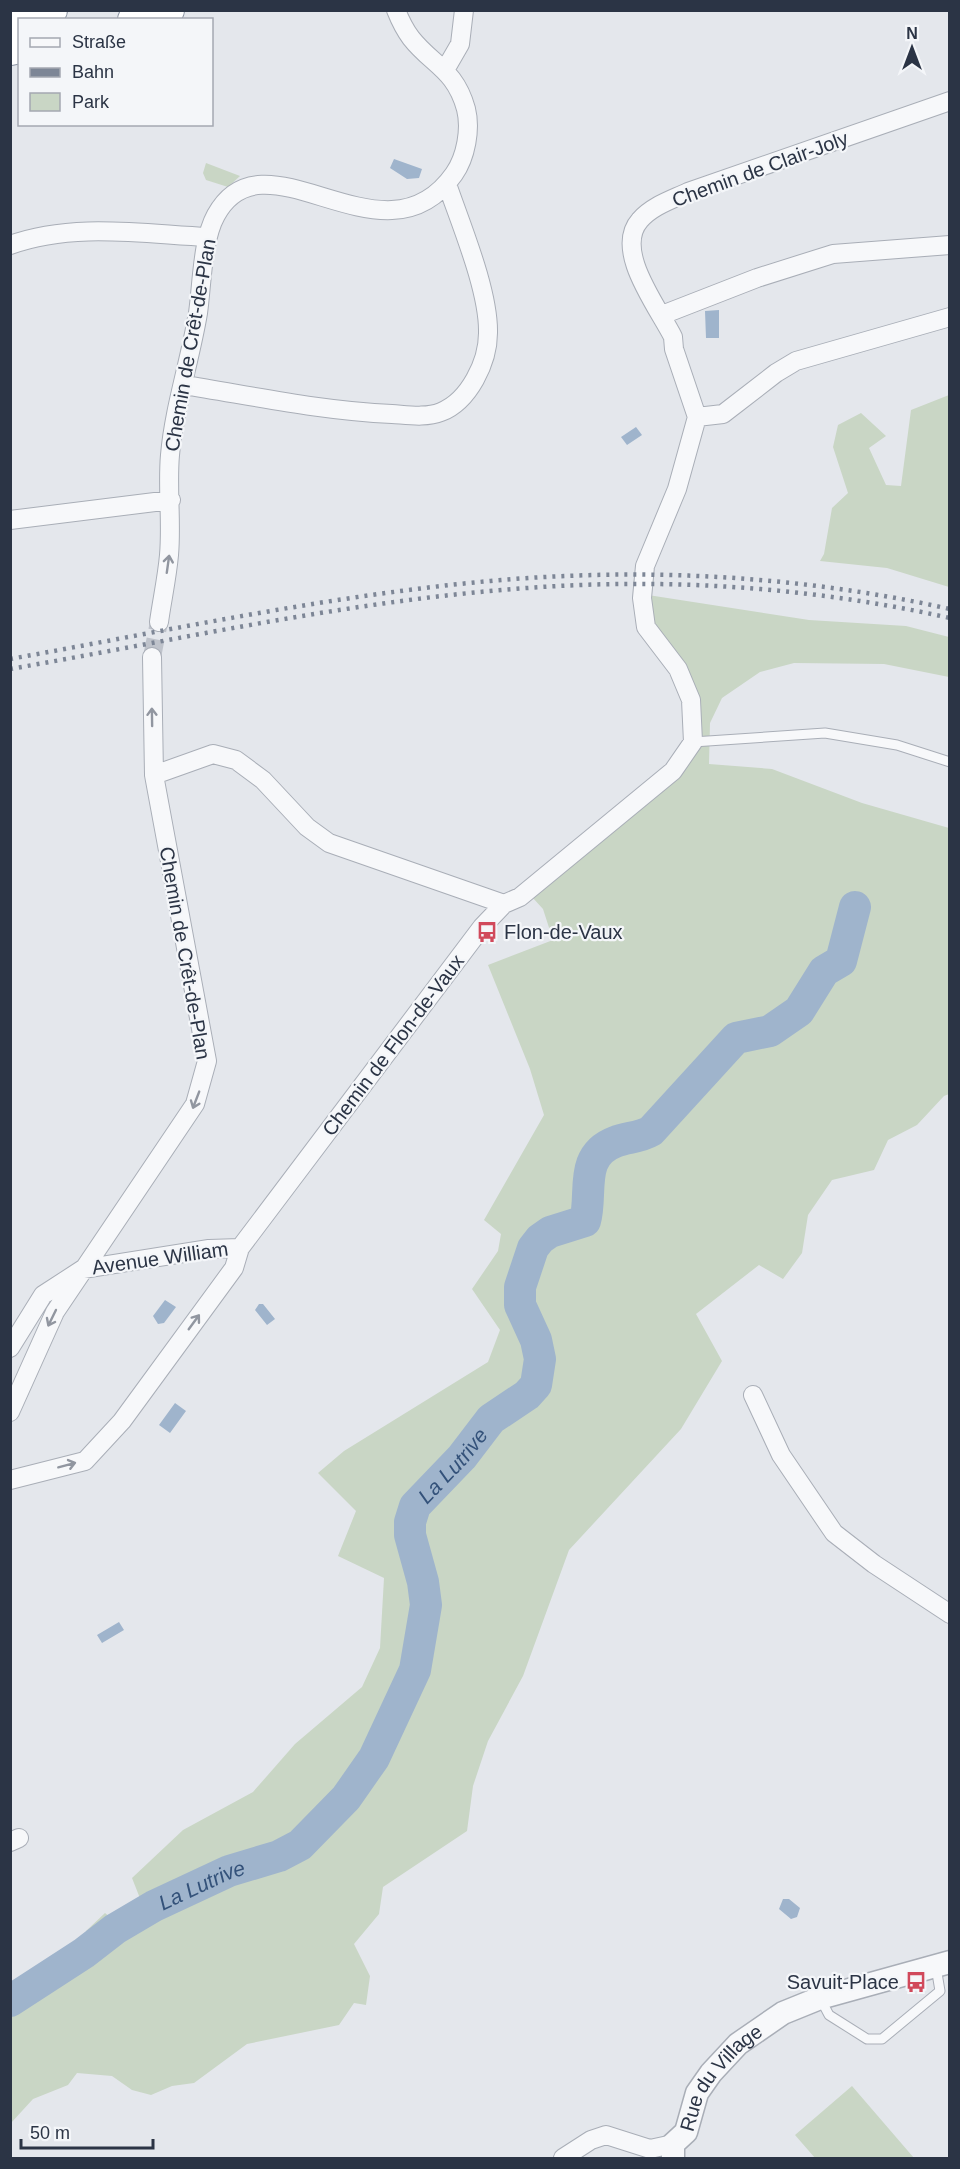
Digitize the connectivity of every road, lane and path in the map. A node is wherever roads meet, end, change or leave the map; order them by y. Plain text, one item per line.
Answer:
1 (51, 10) edge
2 (168, 10) edge
3 (396, 10) edge
4 (464, 10) edge
5 (141, 18) edge
6 (10, 19) edge
7 (445, 69) junction
8 (950, 101) edge
9 (447, 184) junction
10 (208, 237) junction
11 (10, 245) edge
12 (950, 245) edge
13 (662, 315) junction
14 (950, 317) edge
15 (184, 385) junction
16 (697, 417) junction
17 (171, 500) junction
18 (10, 520) edge
19 (159, 622) tunnel mouth
20 (152, 657) tunnel mouth
21 (693, 742) junction
22 (950, 762) edge
23 (154, 775) junction
24 (504, 904) junction
25 (240, 1248) junction
26 (83, 1269) junction
27 (10, 1348) edge
28 (753, 1395) dead end
29 (10, 1412) edge
30 (10, 1480) edge
31 (950, 1614) edge
32 (943, 1965) edge
33 (820, 1998) junction
34 (673, 2151) edge
35 (563, 2158) edge

1 - 6 highway
2 - 5 highway
3 - 7 street
4 - 7 street
7 - 9 street
8 - 13 street, Chemin de Clair-Joly
9 - 10 street, Chemin de Crêt-de-Plan
9 - 15 street
10 - 11 street
10 - 15 street, Chemin de Crêt-de-Plan
12 - 13 street
13 - 16 street, Chemin de Clair-Joly
14 - 16 street
15 - 17 street, Chemin de Crêt-de-Plan
16 - 21 street
17 - 18 street
19 -> 17 street, Chemin de Crêt-de-Plan
23 -> 20 street, Chemin de Crêt-de-Plan
21 - 22 lane
21 - 24 street, Chemin de Flon-de-Vaux
23 - 24 street
23 -> 26 street, Chemin de Crêt-de-Plan
24 - 25 street, Chemin de Flon-de-Vaux
25 - 26 street, Avenue William
30 -> 25 street, Chemin de Flon-de-Vaux
26 - 27 street, Avenue William
26 -> 29 street, Chemin de Crêt-de-Plan
28 - 31 street
32 - 33 street, Rue du Village
32 - 33 lane, Rue du Village
33 - 34 street, Rue du Village
34 - 35 street, Rue du Village

